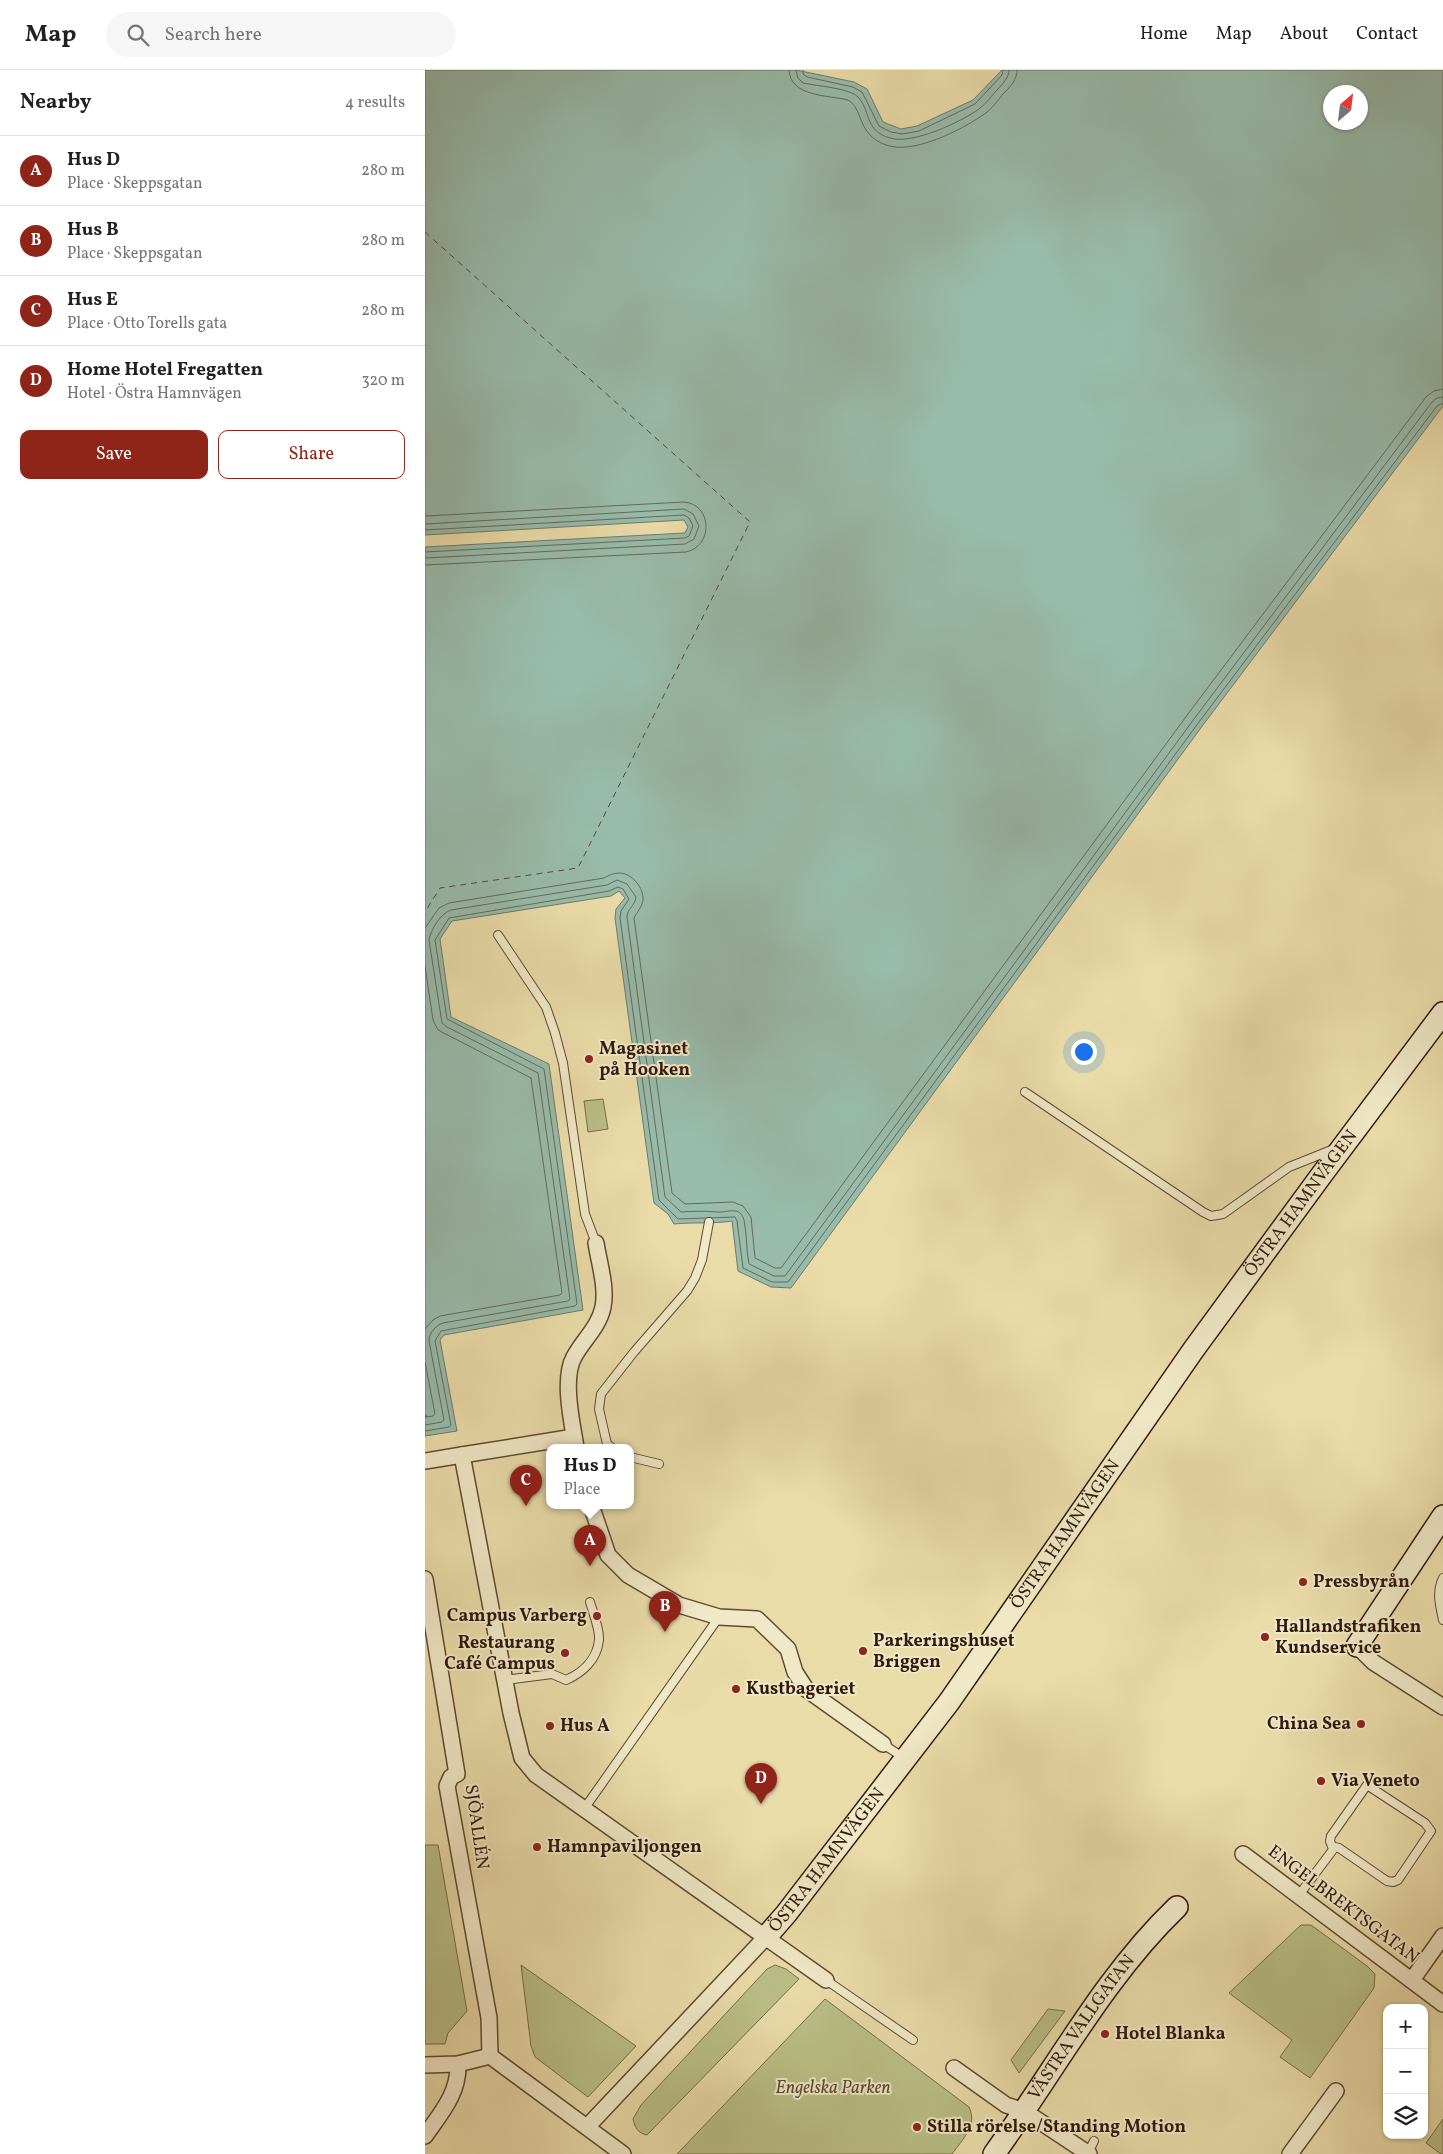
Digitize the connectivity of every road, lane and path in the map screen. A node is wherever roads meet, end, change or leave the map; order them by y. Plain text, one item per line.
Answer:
1 (498, 935) dead end
2 (1443, 1013) edge
3 (1025, 1092) dead end
4 (1345, 1144) junction
5 (709, 1222) dead end
6 (596, 1242) joint
7 (575, 1442) edge
8 (558, 1444) edge
9 (608, 1444) edge
10 (546, 1445) edge
11 (462, 1455) junction
12 (634, 1458) edge
13 (425, 1461) edge
14 (659, 1464) dead end
15 (592, 1509) edge
16 (1443, 1516) edge
17 (1443, 1578) edge
18 (425, 1579) edge
19 (591, 1602) dead end
20 (719, 1617) junction
21 (1443, 1620) edge
22 (1357, 1646) joint
23 (505, 1680) junction
24 (1443, 1707) edge
25 (883, 1744) joint
26 (905, 1759) junction
27 (584, 1809) junction
28 (1333, 1849) junction
29 (1243, 1854) dead end
30 (1299, 1895) junction
31 (1177, 1907) dead end
32 (1443, 1936) edge
33 (766, 1937) junction
34 (826, 1980) joint
35 (1412, 1980) junction
36 (1443, 2004) edge
37 (913, 2040) dead end
38 (490, 2056) junction
39 (458, 2064) junction
40 (425, 2066) edge
41 (954, 2068) dead end
42 (1336, 2091) dead end
43 (1024, 2111) junction
44 (587, 2127) junction
45 (425, 2136) edge
46 (1090, 2149) edge
47 (623, 2154) edge
48 (994, 2154) edge
49 (1290, 2154) edge

1 - 6 lane
2 - 4 street, ÖSTRA HAMNVÄGEN
3 - 4 lane
4 - 26 street, ÖSTRA HAMNVÄGEN
5 - 9 lane
6 - 7 street
7 - 8 street
10 - 11 street
11 - 13 street
11 - 23 street
12 - 14 lane
15 - 20 street
16 - 22 street
17 - 21 lane
18 - 38 street, SJÖALLÉN
19 - 23 lane
20 - 25 street
20 - 27 lane
22 - 24 street
23 - 27 street
25 - 26 lane
26 - 33 street, ÖSTRA HAMNVÄGEN
27 - 33 street
28 - 28 lane
28 - 30 lane
29 - 30 street, ENGELBREKTSGATAN
30 - 35 street, ENGELBREKTSGATAN
31 - 43 street, VÄSTRA VALLGATAN
32 - 35 street
33 - 34 street
33 - 44 street, ÖSTRA HAMNVÄGEN
34 - 37 lane
35 - 36 street, ENGELBREKTSGATAN
38 - 39 street
38 - 44 street
39 - 40 street
39 - 45 street
41 - 43 street
42 - 49 street
43 - 46 street
43 - 48 street, VÄSTRA VALLGATAN
44 - 47 street

